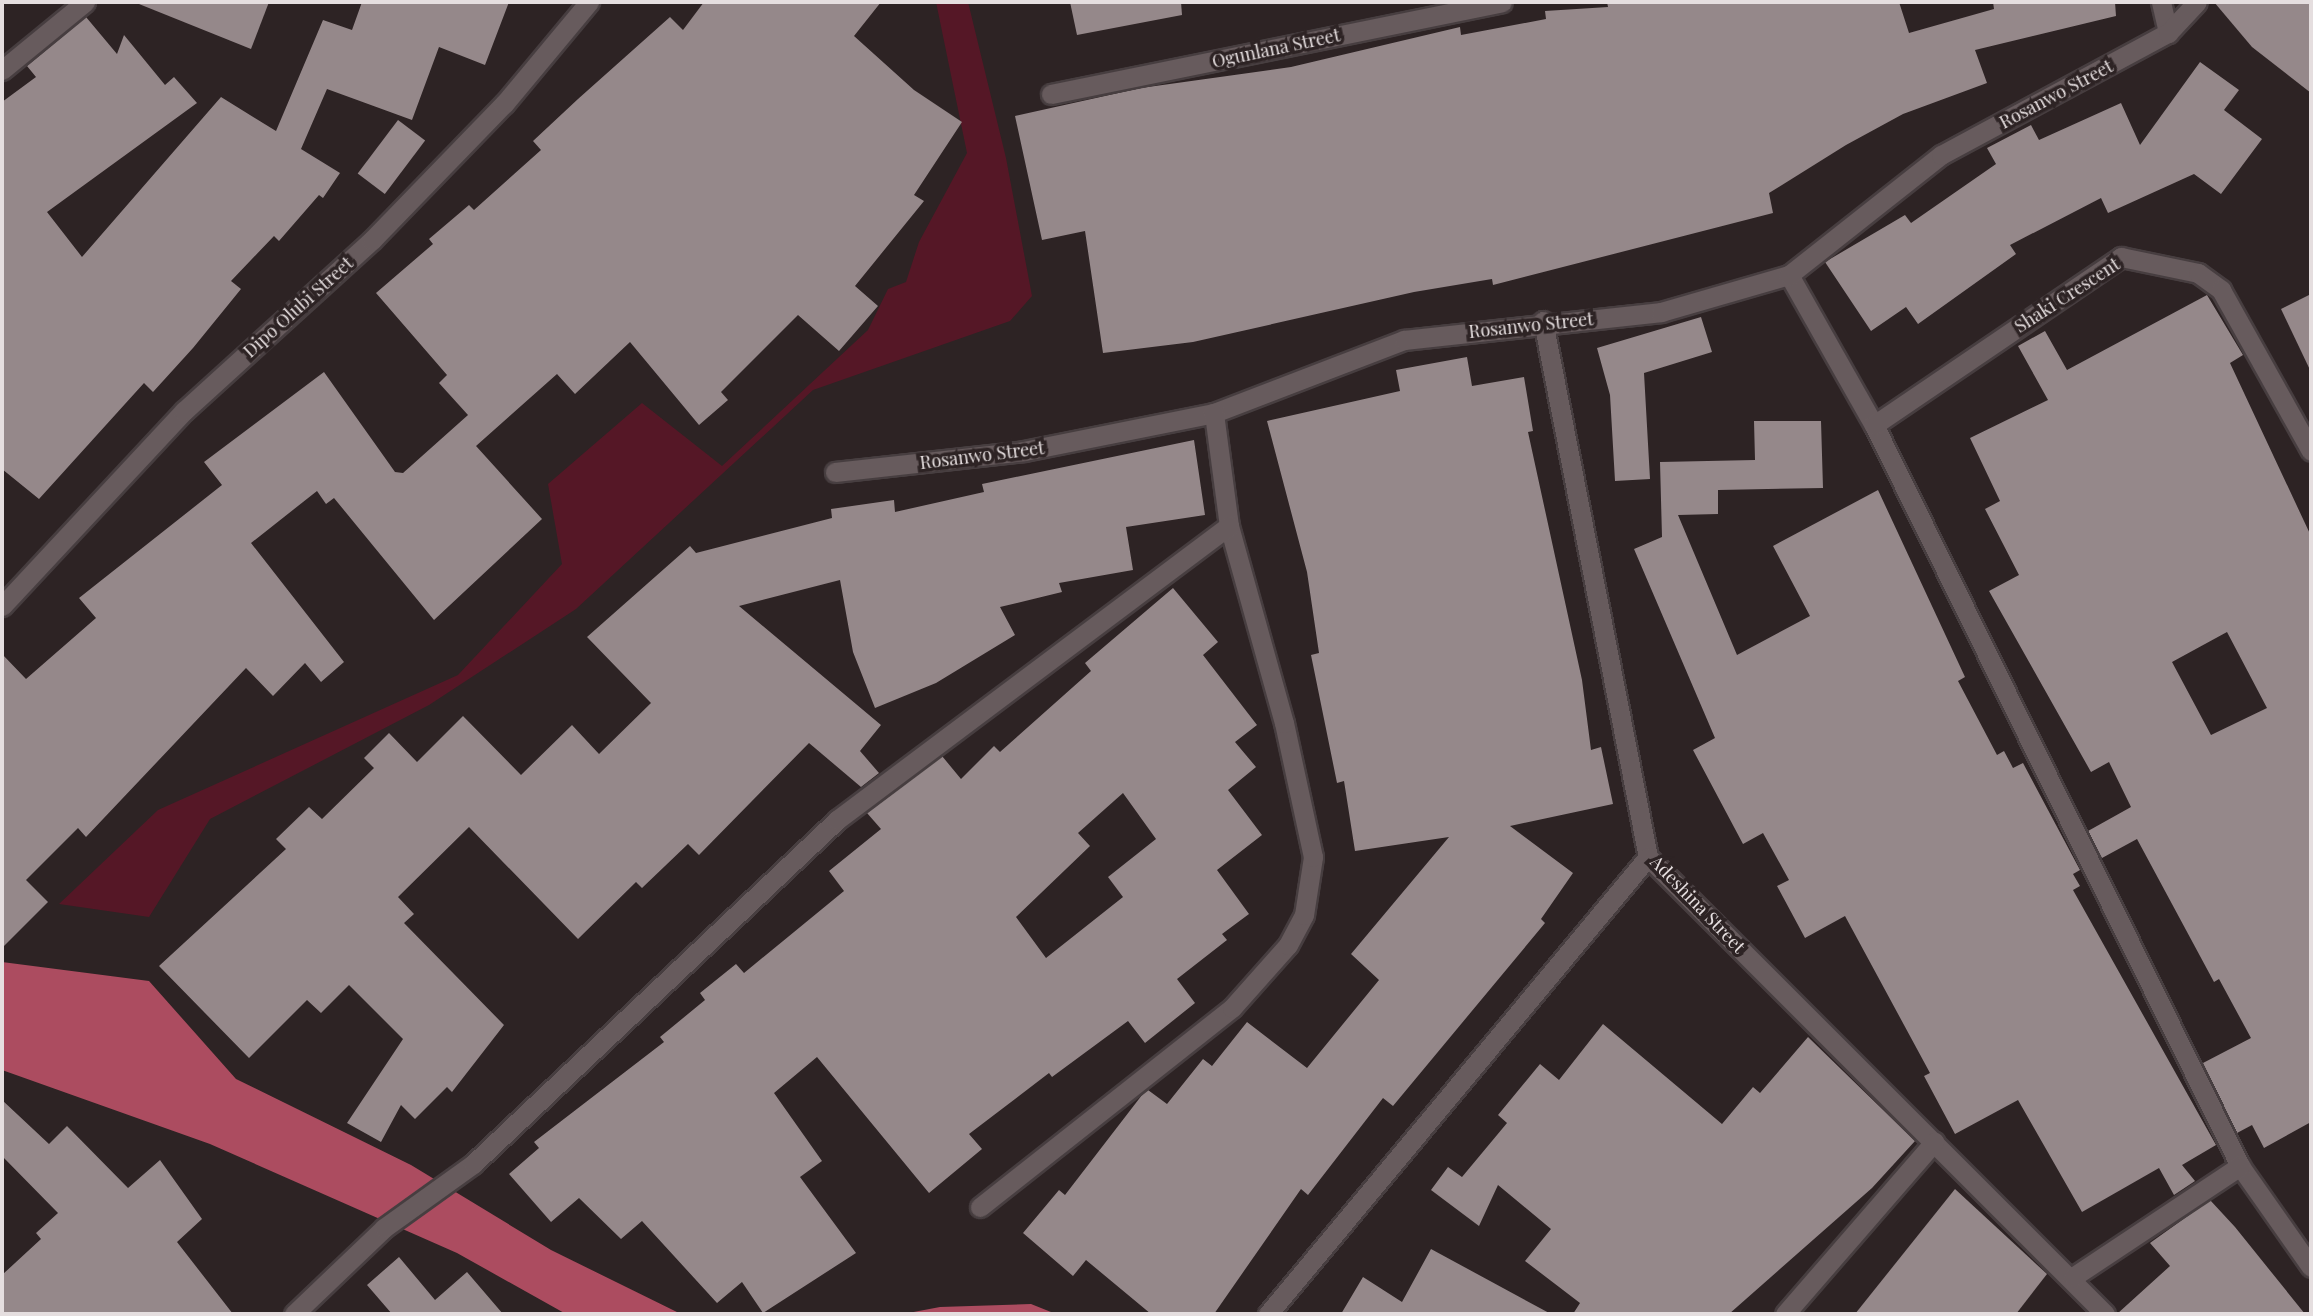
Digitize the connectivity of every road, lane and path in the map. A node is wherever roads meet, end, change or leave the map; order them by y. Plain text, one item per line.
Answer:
1 (85, 2) edge
2 (589, 2) edge
3 (1502, 2) edge
4 (2161, 2) edge
5 (2197, 2) edge
6 (2168, 33) junction
7 (2, 70) edge
8 (1051, 94) dead end
9 (1789, 275) junction
10 (1543, 321) junction
11 (1214, 413) junction
12 (1874, 425) junction
13 (2311, 451) edge
14 (835, 472) dead end
15 (1229, 526) junction
16 (2, 606) edge
17 (1648, 857) junction
18 (1934, 1142) junction
19 (2240, 1166) junction
20 (980, 1207) dead end
21 (2311, 1267) edge
22 (2073, 1277) junction
23 (294, 1314) edge
24 (1268, 1314) edge
25 (1785, 1314) edge
26 (2105, 1314) edge

1 - 7 street
2 - 16 street, Dipo Olubi Street
3 - 8 street, Ogunlana Street
4 - 6 street
5 - 6 street, Rosanwo Street
6 - 9 street, Rosanwo Street
9 - 10 street, Rosanwo Street
9 - 12 street
10 - 11 street, Rosanwo Street
10 - 17 street, Adeshina Street
11 - 14 street, Rosanwo Street
11 - 15 street
12 - 13 street, Shaki Crescent
12 - 19 street
15 - 20 street
15 - 23 street
17 - 18 street, Adeshina Street
17 - 24 street
18 - 22 street, Adeshina Street
18 - 25 street
19 - 21 street
19 - 22 street
22 - 26 street, Adeshina Street

